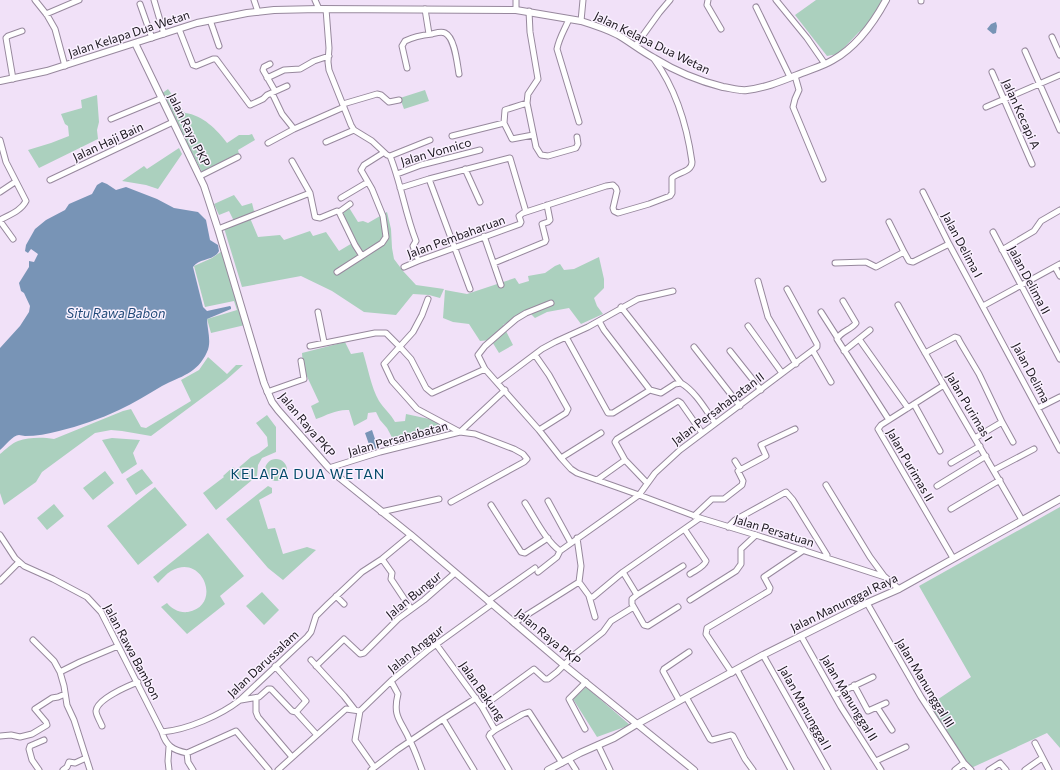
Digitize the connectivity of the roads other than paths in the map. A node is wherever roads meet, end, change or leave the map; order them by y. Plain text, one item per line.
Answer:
1 (35, 0) edge
2 (79, 0) edge
3 (154, 0) edge
4 (254, 0) edge
5 (315, 0) edge
6 (516, 0) edge
7 (582, 0) edge
8 (670, 0) edge
9 (708, 0) edge
10 (776, 0) edge
11 (886, 0) edge
12 (140, 4) dead end
13 (756, 7) dead end
14 (318, 9) junction
15 (326, 9) junction
16 (425, 9) junction
17 (516, 10) junction
18 (529, 11) junction
19 (258, 12) junction
20 (47, 15) junction
21 (569, 19) junction
22 (210, 20) junction
23 (581, 21) junction
24 (721, 28) dead end
25 (179, 29) junction
26 (22, 31) dead end
27 (164, 34) junction
28 (429, 34) junction
29 (1052, 37) dead end
30 (152, 38) junction
31 (135, 43) junction
32 (219, 46) dead end
33 (636, 46) junction
34 (1025, 51) dead end
35 (328, 56) junction
36 (1060, 56) edge
37 (654, 58) junction
38 (270, 64) dead end
39 (826, 64) junction
40 (66, 66) junction
41 (407, 68) dead end
42 (992, 72) dead end
43 (459, 74) dead end
44 (1060, 74) edge
45 (267, 78) junction
46 (794, 78) junction
47 (13, 79) junction
48 (0, 81) edge
49 (1039, 84) junction
50 (287, 86) dead end
51 (273, 92) junction
52 (162, 98) junction
53 (1004, 99) junction
54 (399, 100) dead end
55 (527, 102) junction
56 (343, 105) junction
57 (986, 107) dead end
58 (111, 119) dead end
59 (173, 122) junction
60 (504, 122) junction
61 (579, 122) dead end
62 (294, 129) junction
63 (354, 130) junction
64 (1060, 130) edge
65 (533, 135) junction
66 (452, 136) dead end
67 (577, 137) dead end
68 (0, 140) edge
69 (430, 140) dead end
70 (326, 142) dead end
71 (268, 143) dead end
72 (480, 150) dead end
73 (383, 153) junction
74 (390, 156) junction
75 (238, 157) dead end
76 (292, 160) dead end
77 (1032, 164) dead end
78 (465, 169) junction
79 (397, 174) junction
80 (200, 176) junction
81 (823, 178) dead end
82 (429, 179) junction
83 (50, 180) dead end
84 (15, 182) junction
85 (368, 182) junction
86 (400, 188) junction
87 (0, 192) edge
88 (923, 192) dead end
89 (310, 193) junction
90 (341, 198) dead end
91 (480, 202) dead end
92 (350, 204) dead end
93 (547, 205) junction
94 (1060, 210) edge
95 (339, 212) junction
96 (526, 212) junction
97 (0, 221) edge
98 (889, 222) dead end
99 (218, 229) junction
100 (993, 232) dead end
101 (484, 236) junction
102 (13, 239) dead end
103 (949, 244) junction
104 (455, 247) junction
105 (1002, 250) junction
106 (904, 252) junction
107 (362, 256) junction
108 (417, 256) dead end
109 (494, 263) junction
110 (836, 263) dead end
111 (1058, 266) edge
112 (404, 267) dead end
113 (337, 272) dead end
114 (1060, 276) edge
115 (758, 281) dead end
116 (501, 285) dead end
117 (1021, 286) junction
118 (470, 289) dead end
119 (786, 289) dead end
120 (673, 291) dead end
121 (428, 299) dead end
122 (843, 301) dead end
123 (551, 303) dead end
124 (898, 305) dead end
125 (983, 306) junction
126 (622, 307) junction
127 (318, 312) dead end
128 (821, 312) dead end
129 (599, 321) junction
130 (748, 326) dead end
131 (870, 330) dead end
132 (566, 337) junction
133 (837, 337) junction
134 (859, 339) junction
135 (324, 342) junction
136 (310, 346) dead end
137 (400, 347) junction
138 (694, 347) dead end
139 (815, 349) junction
140 (730, 351) dead end
141 (844, 351) junction
142 (925, 353) junction
143 (535, 355) junction
144 (1060, 359) edge
145 (301, 362) dead end
146 (796, 364) junction
147 (485, 369) junction
148 (782, 374) junction
149 (498, 382) junction
150 (831, 382) dead end
151 (681, 383) junction
152 (944, 385) junction
153 (505, 390) junction
154 (650, 390) junction
155 (761, 390) junction
156 (267, 392) junction
157 (1060, 397) edge
158 (914, 404) junction
159 (740, 406) junction
160 (908, 408) junction
161 (1038, 408) junction
162 (889, 420) junction
163 (1002, 422) junction
164 (715, 423) junction
165 (795, 429) dead end
166 (539, 430) junction
167 (460, 432) junction
168 (601, 433) dead end
169 (702, 433) junction
170 (975, 438) junction
171 (1014, 442) dead end
172 (980, 446) junction
173 (1034, 448) dead end
174 (1060, 450) edge
175 (940, 451) dead end
176 (986, 456) junction
177 (561, 458) junction
178 (625, 460) junction
179 (735, 461) dead end
180 (951, 463) dead end
181 (329, 468) junction
182 (740, 470) junction
183 (994, 470) junction
184 (597, 480) junction
185 (1000, 480) junction
186 (647, 483) junction
187 (826, 485) dead end
188 (937, 486) dead end
189 (637, 494) junction
190 (439, 499) dead end
191 (1060, 499) edge
192 (548, 501) dead end
193 (451, 502) dead end
194 (525, 503) dead end
195 (491, 505) dead end
196 (951, 509) dead end
197 (381, 512) junction
198 (694, 516) junction
199 (700, 518) junction
200 (1022, 520) junction
201 (728, 527) junction
202 (685, 530) junction
203 (0, 535) edge
204 (411, 535) junction
205 (756, 535) junction
206 (548, 538) junction
207 (577, 538) junction
208 (571, 543) junction
209 (804, 550) junction
210 (560, 551) junction
211 (827, 554) dead end
212 (953, 558) junction
213 (382, 559) junction
214 (19, 562) junction
215 (683, 566) dead end
216 (623, 572) junction
217 (455, 573) junction
218 (690, 574) dead end
219 (885, 577) junction
220 (0, 581) edge
221 (579, 582) junction
222 (899, 589) junction
223 (637, 595) junction
224 (336, 596) junction
225 (589, 596) junction
226 (690, 600) dead end
227 (490, 602) junction
228 (867, 603) junction
229 (344, 604) dead end
230 (678, 607) dead end
231 (632, 608) dead end
232 (412, 609) junction
233 (595, 617) dead end
234 (514, 623) junction
235 (801, 636) junction
236 (33, 640) dead end
237 (436, 644) junction
238 (118, 646) junction
239 (689, 652) dead end
240 (763, 655) junction
241 (310, 660) dead end
242 (564, 665) junction
243 (275, 666) junction
244 (316, 666) junction
245 (734, 671) junction
246 (60, 672) junction
247 (873, 677) dead end
248 (391, 681) junction
249 (138, 682) junction
250 (586, 682) junction
251 (854, 685) junction
252 (65, 694) junction
253 (834, 695) junction
254 (686, 697) junction
255 (256, 698) junction
256 (476, 698) junction
257 (240, 700) junction
258 (679, 700) junction
259 (886, 703) dead end
260 (482, 707) junction
261 (877, 707) junction
262 (357, 711) junction
263 (296, 712) junction
264 (443, 719) junction
265 (637, 724) junction
266 (102, 726) dead end
267 (585, 729) dead end
268 (495, 730) junction
269 (892, 730) dead end
270 (162, 732) junction
271 (317, 735) junction
272 (0, 736) edge
273 (44, 740) dead end
274 (410, 741) junction
275 (1035, 743) dead end
276 (598, 745) junction
277 (169, 746) junction
278 (906, 746) dead end
279 (187, 753) junction
280 (292, 757) junction
281 (86, 758) junction
282 (1042, 758) junction
283 (569, 759) junction
284 (876, 761) junction
285 (562, 763) junction
286 (964, 763) junction
287 (373, 769) edge
288 (39, 770) edge
289 (63, 770) edge
290 (90, 770) edge
291 (170, 770) edge
292 (192, 770) edge
293 (269, 770) edge
294 (278, 770) edge
295 (422, 770) edge
296 (474, 770) edge
297 (509, 770) edge
298 (548, 770) edge
299 (576, 770) edge
300 (610, 770) edge
301 (694, 770) edge
302 (753, 770) edge
303 (791, 770) edge
304 (828, 770) edge
305 (881, 770) edge
306 (955, 770) edge
307 (971, 770) edge
308 (989, 770) edge
309 (1006, 770) edge
310 (1026, 770) edge
311 (1049, 770) edge

1 - 20 street
2 - 20 street
3 - 27 street
4 - 19 street
5 - 14 street
6 - 17 street
7 - 23 street
8 - 33 street
9 - 24 street
10 - 39 street
11 - 39 street, Jalan Kelapa Dua Wetan
12 - 30 street
13 - 46 street
14 - 15 street, Jalan Kelapa Dua Wetan
14 - 19 street, Jalan Kelapa Dua Wetan
15 - 16 street, Jalan Kelapa Dua Wetan
15 - 35 street
16 - 17 street, Jalan Kelapa Dua Wetan
16 - 28 street
17 - 18 street, Jalan Kelapa Dua Wetan
18 - 21 street, Jalan Kelapa Dua Wetan
18 - 55 street
19 - 22 street, Jalan Kelapa Dua Wetan
20 - 40 street
21 - 23 street, Jalan Kelapa Dua Wetan
21 - 61 street
22 - 25 street, Jalan Kelapa Dua Wetan
22 - 32 street
23 - 33 street, Jalan Kelapa Dua Wetan
25 - 27 street, Jalan Kelapa Dua Wetan
25 - 51 street
26 - 47 street
27 - 30 street, Jalan Kelapa Dua Wetan
28 - 41 street
28 - 43 street
29 - 36 street
30 - 31 street, Jalan Kelapa Dua Wetan
31 - 40 street, Jalan Kelapa Dua Wetan
31 - 52 street, Jalan Raya PKP
33 - 37 street, Jalan Kelapa Dua Wetan
34 - 49 street
35 - 45 street
35 - 56 street
37 - 46 street, Jalan Kelapa Dua Wetan
37 - 93 street
38 - 45 street
39 - 46 street, Jalan Kelapa Dua Wetan
40 - 47 street, Jalan Kelapa Dua Wetan
42 - 53 street, Jalan Kecapi A
44 - 49 street
45 - 51 street
46 - 81 street
47 - 48 street, Jalan Kelapa Dua Wetan
49 - 53 street
49 - 64 street
50 - 51 street
51 - 62 street
52 - 58 street
52 - 59 street, Jalan Raya PKP
53 - 57 street
53 - 77 street, Jalan Kecapi A
54 - 56 street
55 - 60 street
55 - 65 street
56 - 62 street
56 - 63 street
59 - 80 street, Jalan Raya PKP
59 - 83 street, Jalan Haji Bain
60 - 65 street
60 - 66 street
62 - 71 street
63 - 70 street
63 - 73 street
65 - 67 street
68 - 84 street
69 - 74 street
72 - 79 street, Jalan Vonnico
73 - 74 street
73 - 85 street
74 - 79 street
75 - 80 street
76 - 89 street
78 - 82 street
78 - 91 street
78 - 96 street
79 - 86 street
80 - 99 street, Jalan Raya PKP
82 - 86 street
82 - 104 street
84 - 87 street
84 - 97 street
85 - 90 street
85 - 107 street
86 - 108 street
88 - 103 street, Jalan Delima I
89 - 95 street
89 - 99 street
92 - 95 street
93 - 96 street
93 - 109 street
94 - 105 street
95 - 107 street
96 - 101 street, Jalan Pembaharuan
97 - 102 street
98 - 106 street
99 - 156 street, Jalan Raya PKP
100 - 105 street, Jalan Delima II
101 - 104 street, Jalan Pembaharuan
101 - 109 street
103 - 106 street
103 - 125 street, Jalan Delima I
104 - 112 street, Jalan Pembaharuan
104 - 118 street
105 - 117 street, Jalan Delima II
106 - 110 street
107 - 113 street
109 - 116 street
111 - 114 street
111 - 117 street
115 - 146 street
117 - 125 street
117 - 144 street, Jalan Delima II
119 - 139 street
120 - 126 street
121 - 137 street
122 - 133 street
123 - 147 street
124 - 142 street, Jalan Purimas I
125 - 161 street, Jalan Delima
126 - 129 street
126 - 151 street
127 - 135 street
128 - 133 street
129 - 132 street
129 - 154 street
130 - 148 street
131 - 134 street
132 - 143 street
132 - 154 street
133 - 141 street
134 - 141 street
134 - 160 street
135 - 136 street
135 - 137 street
137 - 147 street
137 - 167 street
138 - 159 street
139 - 146 street, Jalan Persahabatan II
139 - 150 street
140 - 155 street
141 - 162 street
142 - 152 street, Jalan Purimas I
142 - 163 street
143 - 149 street
143 - 166 street
145 - 156 street
146 - 148 street, Jalan Persahabatan II
147 - 149 street
148 - 155 street, Jalan Persahabatan II
149 - 153 street
151 - 154 street
151 - 164 street
152 - 158 street, Jalan Purimas II
152 - 170 street, Jalan Purimas I
153 - 166 street
153 - 167 street, Jalan Persahabatan
155 - 159 street, Jalan Persahabatan II
156 - 181 street, Jalan Raya PKP
157 - 161 street
158 - 160 street, Jalan Purimas II
158 - 175 street
159 - 164 street, Jalan Persahabatan II
160 - 162 street, Jalan Purimas II
161 - 174 street, Jalan Delima
162 - 212 street, Jalan Purimas II
163 - 170 street
163 - 171 street
164 - 169 street, Jalan Persahabatan II
165 - 182 street
166 - 177 street
167 - 181 street, Jalan Persahabatan
167 - 193 street
168 - 177 street
169 - 178 street
169 - 186 street, Jalan Persahabatan II
170 - 172 street, Jalan Purimas I
172 - 176 street, Jalan Purimas I
172 - 180 street
173 - 183 street
176 - 183 street, Jalan Purimas I
176 - 188 street
177 - 184 street
178 - 184 street
178 - 186 street
179 - 182 street
181 - 197 street, Jalan Raya PKP
182 - 198 street
183 - 185 street, Jalan Purimas I
184 - 189 street
185 - 196 street
185 - 200 street, Jalan Purimas I
186 - 189 street, Jalan Persahabatan II
187 - 219 street
189 - 198 street, Jalan Persatuan
189 - 207 street
190 - 197 street
191 - 200 street, Jalan Manunggal Raya
192 - 208 street
194 - 206 street
195 - 206 street
197 - 204 street, Jalan Raya PKP
198 - 199 street, Jalan Persatuan
199 - 201 street, Jalan Persatuan
199 - 202 street
200 - 212 street, Jalan Manunggal Raya
201 - 205 street, Jalan Persatuan
201 - 211 street
202 - 216 street
202 - 218 street
203 - 214 street, Jalan Rawa Bambon
204 - 213 street, Jalan Darussalam
204 - 217 street, Jalan Raya PKP
205 - 209 street, Jalan Persatuan
205 - 226 street
206 - 210 street
207 - 208 street, Jalan Anggur
207 - 221 street
208 - 210 street, Jalan Anggur
209 - 219 street, Jalan Persatuan
209 - 245 street
210 - 227 street, Jalan Anggur
212 - 222 street, Jalan Manunggal Raya
213 - 224 street, Jalan Darussalam
213 - 232 street
214 - 220 street
214 - 238 street, Jalan Rawa Bambon
215 - 223 street
216 - 223 street
216 - 225 street
217 - 227 street, Jalan Raya PKP
217 - 232 street, Jalan Bungur
219 - 222 street, Jalan Persatuan
221 - 225 street
221 - 234 street
222 - 228 street, Jalan Manunggal Raya
223 - 230 street
224 - 229 street
224 - 243 street, Jalan Darussalam
225 - 233 street
227 - 234 street, Jalan Raya PKP
227 - 237 street, Jalan Anggur
228 - 235 street, Jalan Manunggal Raya
228 - 286 street, Jalan Manunggal III
231 - 242 street
232 - 244 street, Jalan Bungur
234 - 242 street, Jalan Raya PKP
235 - 240 street, Jalan Manunggal Raya
235 - 253 street, Jalan Manunggal II
236 - 246 street
237 - 248 street, Jalan Anggur
237 - 256 street, Jalan Bakung
238 - 246 street
238 - 249 street, Jalan Rawa Bambon
239 - 258 street
240 - 245 street, Jalan Manunggal Raya
240 - 304 street, Jalan Manunggal I
241 - 244 street
242 - 250 street, Jalan Raya PKP
242 - 260 street
243 - 257 street, Jalan Darussalam
243 - 263 street
244 - 262 street
245 - 254 street, Jalan Manunggal Raya
245 - 303 street
246 - 252 street
247 - 251 street
248 - 262 street, Jalan Anggur
248 - 274 street
249 - 266 street
249 - 270 street, Jalan Rawa Bambon
250 - 265 street, Jalan Raya PKP
250 - 267 street
251 - 253 street
251 - 261 street
252 - 272 street
252 - 281 street
253 - 284 street, Jalan Manunggal II
254 - 258 street, Jalan Manunggal Raya
254 - 302 street
255 - 257 street
255 - 263 street
255 - 280 street
256 - 260 street, Jalan Bakung
256 - 264 street
257 - 270 street, Jalan Darussalam
258 - 265 street, Jalan Manunggal Raya
259 - 261 street
260 - 268 street, Jalan Bakung
261 - 269 street
262 - 271 street, Jalan Anggur
262 - 287 street
263 - 271 street
264 - 274 street
264 - 296 street
265 - 276 street, Jalan Manunggal Raya
265 - 301 street, Jalan Raya PKP
268 - 285 street, Jalan Bakung
268 - 297 street
270 - 277 street, Jalan Rawa Bambon
271 - 280 street, Jalan Anggur
273 - 288 street
274 - 287 street
274 - 295 street
275 - 282 street
276 - 283 street, Jalan Manunggal Raya
276 - 300 street
277 - 279 street
277 - 291 street
278 - 284 street
279 - 292 street
279 - 293 street
280 - 294 street, Jalan Anggur
281 - 289 street
281 - 290 street
282 - 310 street
282 - 311 street
283 - 285 street, Jalan Manunggal Raya
283 - 299 street
284 - 305 street, Jalan Manunggal II
285 - 298 street, Jalan Manunggal Raya
286 - 306 street
286 - 307 street, Jalan Manunggal III
308 - 309 street

